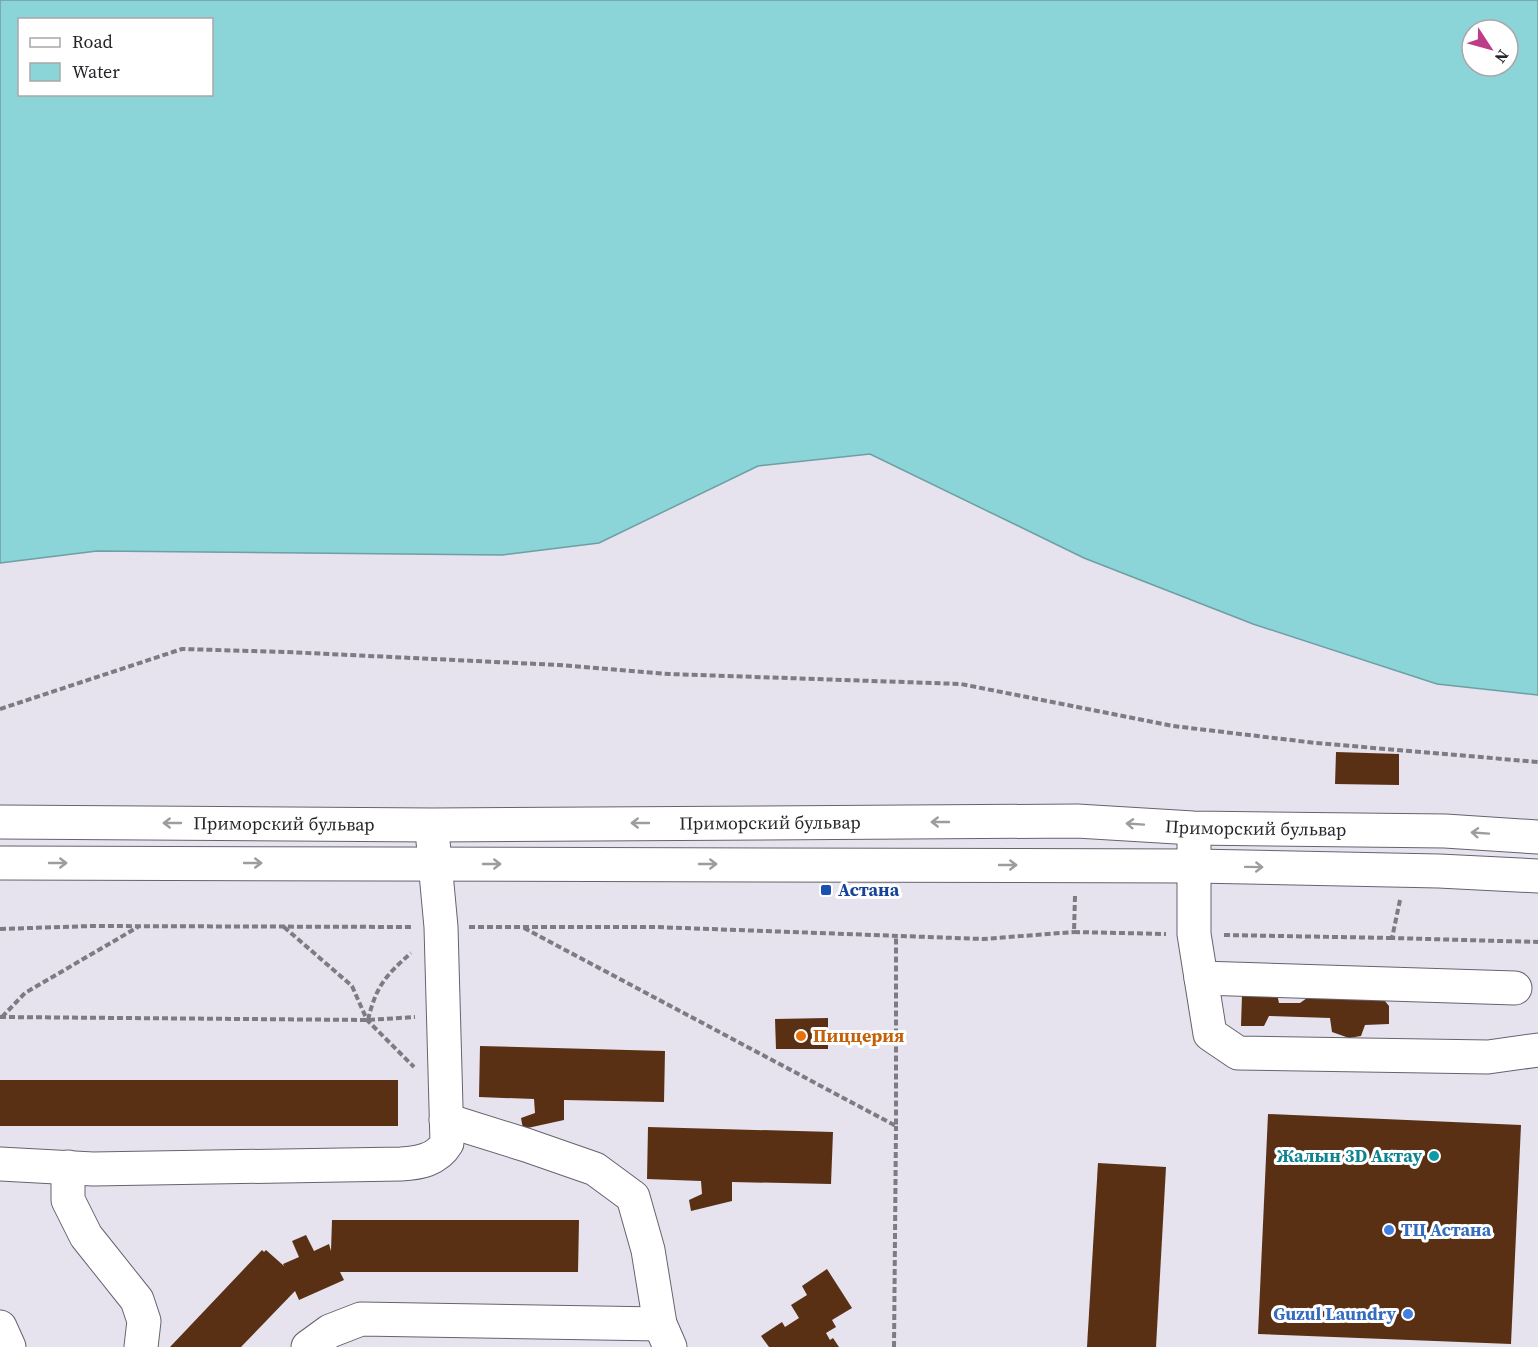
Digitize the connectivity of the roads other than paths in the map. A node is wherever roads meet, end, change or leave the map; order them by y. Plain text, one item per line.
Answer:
1 (0, 822) edge
2 (433, 825) junction
3 (1193, 828) junction
4 (1538, 837) edge
5 (0, 863) edge
6 (434, 864) junction
7 (1195, 866) junction
8 (1538, 876) edge
9 (1201, 978) junction
10 (1515, 988) dead end
11 (1538, 1050) edge
12 (446, 1109) junction
13 (0, 1164) edge
14 (68, 1167) junction
15 (0, 1327) edge
16 (665, 1335) edge
17 (9, 1347) edge
18 (141, 1347) edge
19 (308, 1347) edge

2 -> 1 street, Приморский бульвар
3 -> 2 street, Приморский бульвар
2 - 6 street
4 -> 3 street, Приморский бульвар
3 - 7 street
5 -> 6 street
6 -> 7 street
6 - 12 street
7 -> 8 street
7 - 9 street
9 - 10 street
9 - 11 street
12 - 14 street
12 - 16 street
13 - 14 street
14 - 18 street
15 - 17 street
16 - 19 street

